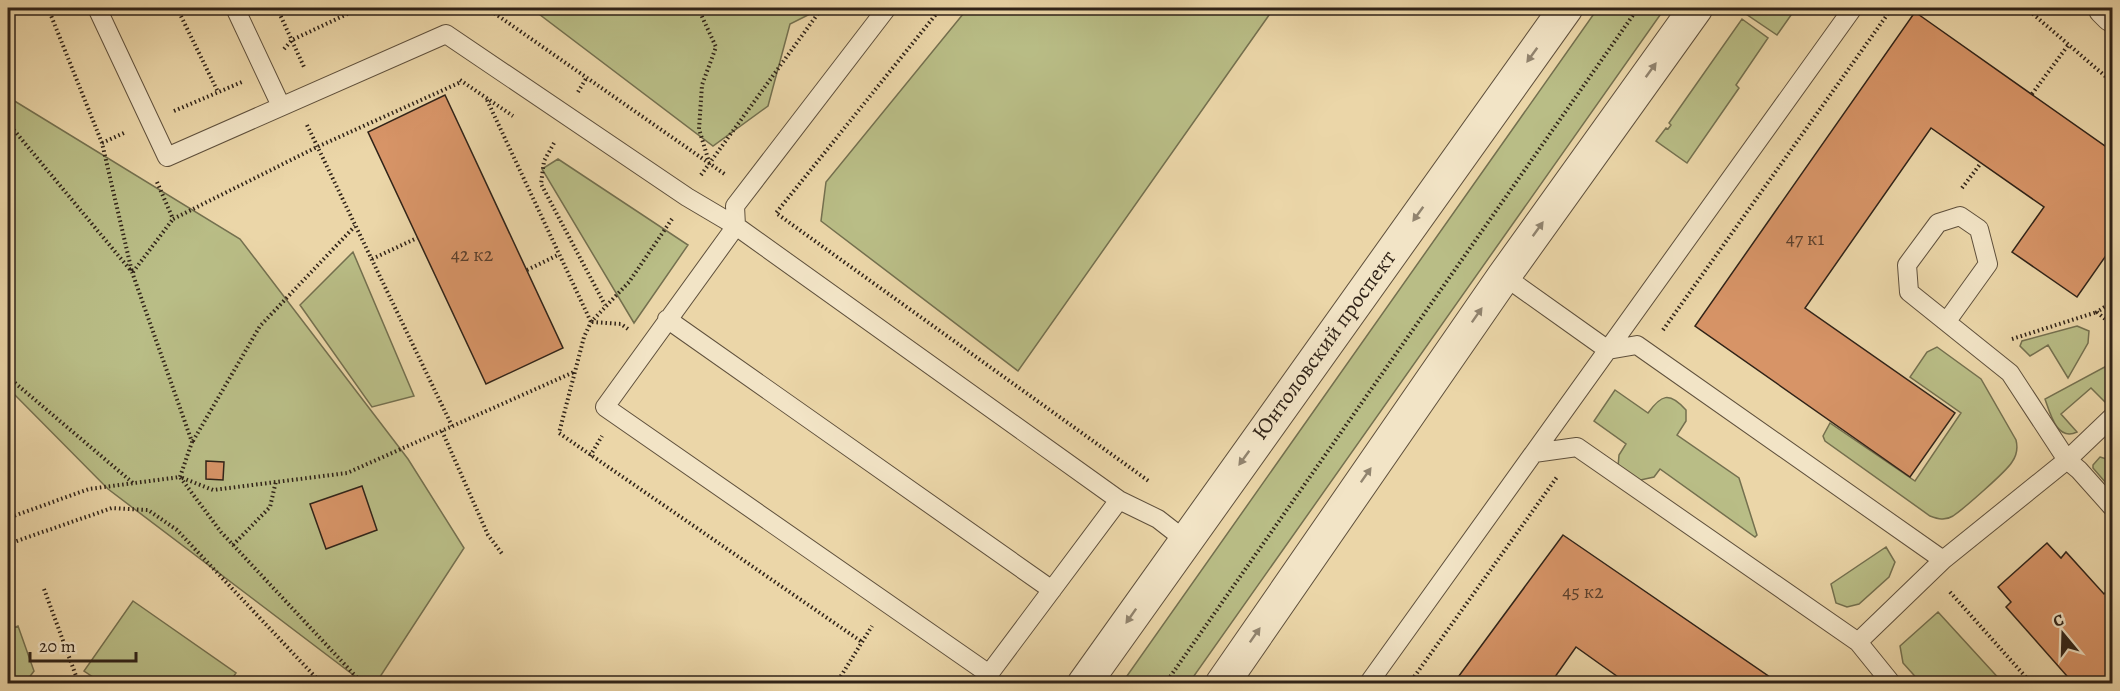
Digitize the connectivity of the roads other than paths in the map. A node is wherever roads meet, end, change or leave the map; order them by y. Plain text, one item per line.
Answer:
1 (97, 8) edge
2 (236, 8) edge
3 (887, 8) edge
4 (1566, 8) edge
5 (1696, 8) edge
6 (1853, 8) edge
7 (2104, 8) edge
8 (2112, 15) edge
9 (288, 103) junction
10 (742, 230) junction
11 (1504, 276) junction
12 (667, 319) junction
13 (1947, 321) junction
14 (1608, 350) junction
15 (2112, 417) edge
16 (1534, 453) junction
17 (2067, 460) junction
18 (1119, 501) junction
19 (2112, 507) edge
20 (1185, 540) junction
21 (1943, 560) junction
22 (1052, 590) junction
23 (1858, 642) junction
24 (1083, 684) edge
25 (1222, 684) edge
26 (1368, 684) edge
27 (1892, 684) edge

1 - 9 lane
2 - 9 lane
3 - 10 lane
4 -> 20 street, Юнтоловский проспект
11 -> 5 street
6 - 14 lane
7 - 8 street
9 - 10 lane
10 - 12 lane
10 - 18 lane
11 - 14 lane
25 -> 11 street
12 - 22 lane
12 - 22 lane
13 - 13 lane
13 - 17 lane
14 - 16 lane
14 - 21 lane
15 - 17 lane
16 - 23 lane
16 - 26 lane
17 - 19 lane
17 - 21 lane
18 - 20 lane
18 - 22 lane
20 -> 24 street, Юнтоловский проспект
21 - 23 lane
23 - 27 lane

